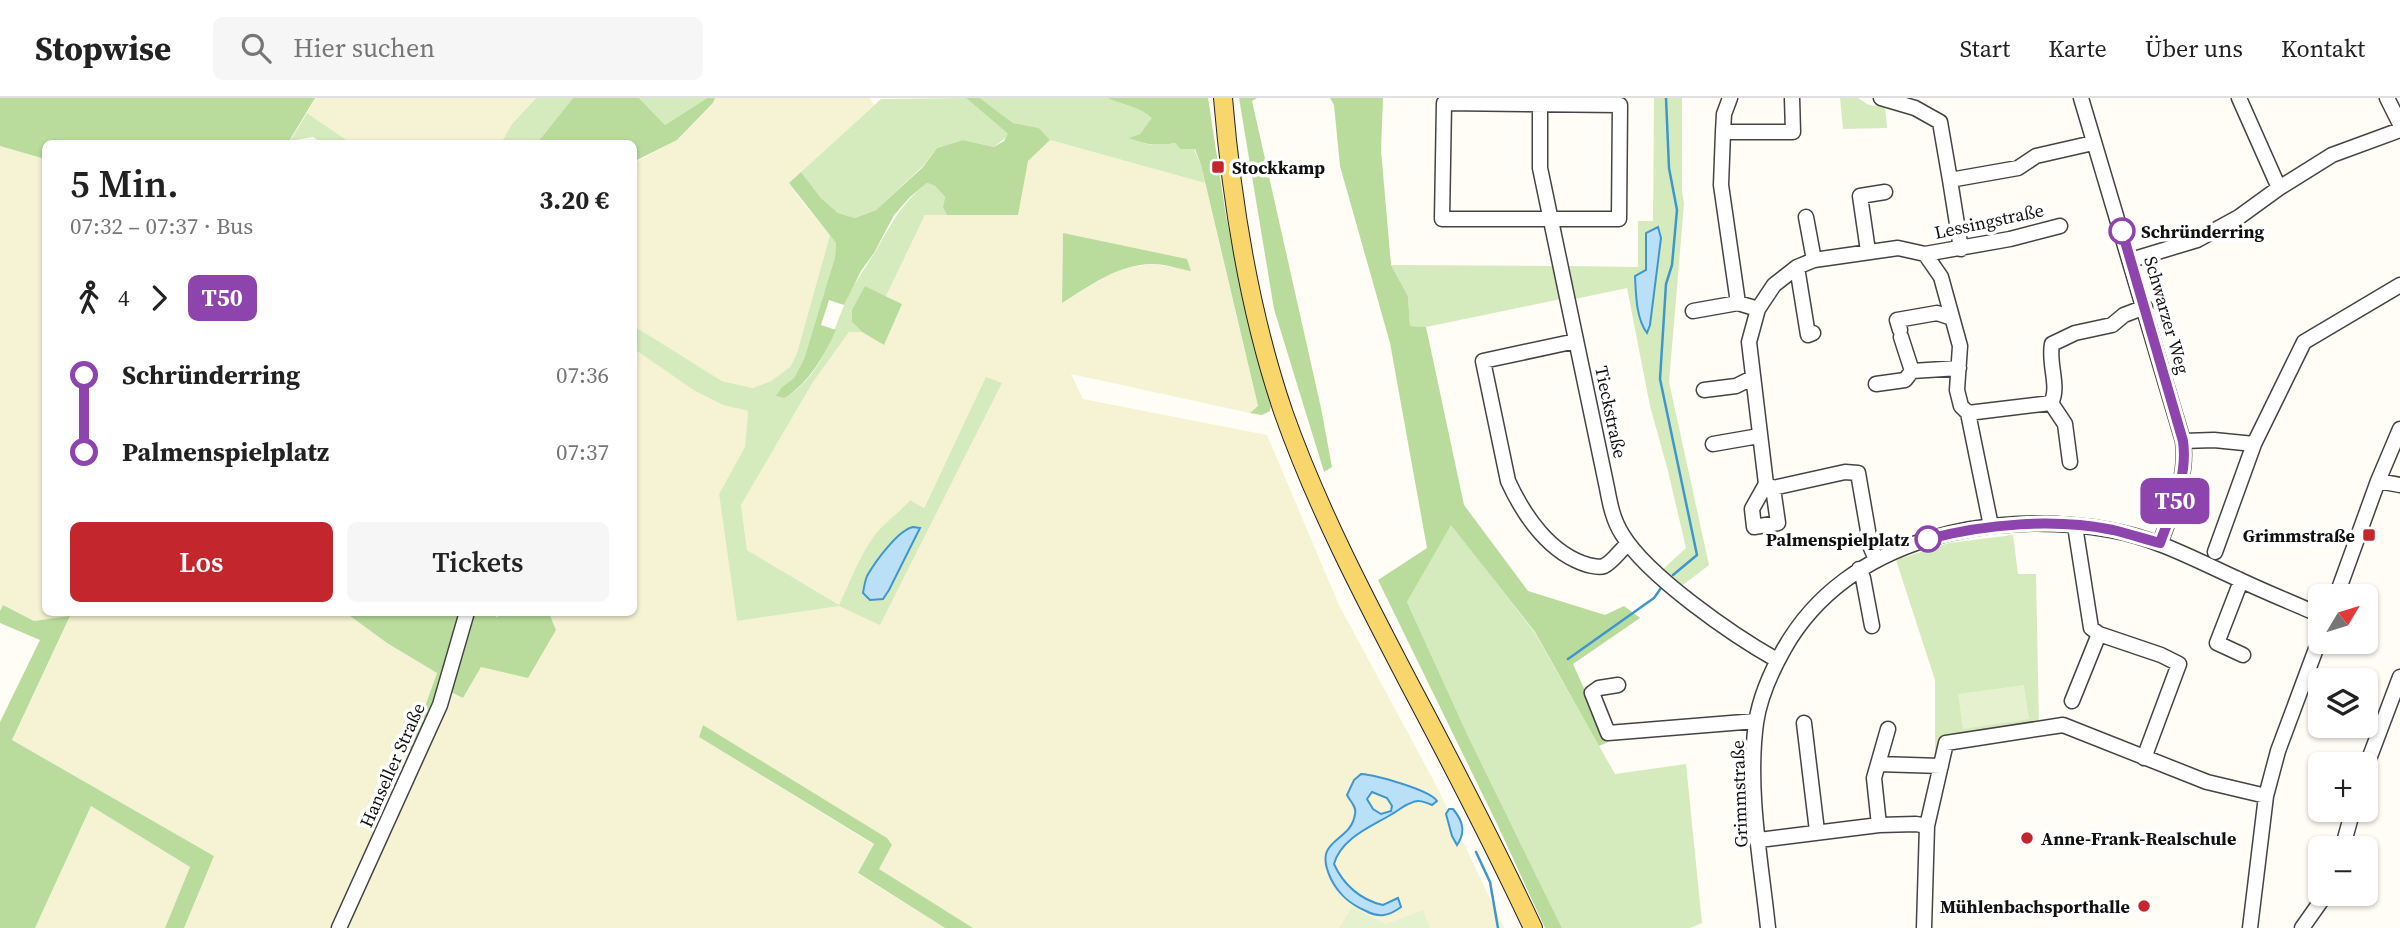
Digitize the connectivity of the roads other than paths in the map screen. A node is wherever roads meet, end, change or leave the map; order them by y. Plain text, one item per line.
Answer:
1 (1223, 98) edge
2 (1730, 98) edge
3 (1793, 98) edge
4 (1881, 98) edge
5 (2081, 98) edge
6 (2239, 98) edge
7 (2387, 98) edge
8 (1540, 100) edge
9 (2400, 124) edge
10 (2400, 130) edge
11 (1723, 132) junction
12 (2093, 143) junction
13 (1950, 180) junction
14 (2279, 187) junction
15 (1885, 192) dead end
16 (1806, 217) dead end
17 (1551, 220) junction
18 (2060, 226) dead end
19 (1961, 249) junction
20 (1868, 251) junction
21 (1925, 254) junction
22 (1814, 260) junction
23 (2131, 260) junction
24 (1797, 267) junction
25 (2400, 285) edge
26 (1738, 303) junction
27 (2145, 307) junction
28 (1758, 309) junction
29 (1693, 311) dead end
30 (1952, 318) junction
31 (1813, 333) dead end
32 (1577, 341) junction
33 (1959, 368) junction
34 (1912, 371) junction
35 (1752, 377) junction
36 (1876, 383) dead end
37 (1704, 390) dead end
38 (2051, 403) junction
39 (1968, 413) junction
40 (2400, 429) edge
41 (1759, 436) junction
42 (2183, 441) junction
43 (1713, 444) dead end
44 (2254, 444) junction
45 (2070, 462) dead end
46 (2378, 481) junction
47 (2400, 485) edge
48 (1992, 526) junction
49 (2075, 526) junction
50 (2160, 543) junction
51 (1628, 544) junction
52 (2215, 552) dead end
53 (1876, 559) junction
54 (1858, 569) junction
55 (2241, 581) junction
56 (2341, 584) edge
57 (2308, 610) edge
58 (466, 616) edge
59 (1872, 626) dead end
60 (2098, 634) junction
61 (2314, 654) edge
62 (2243, 655) dead end
63 (1777, 660) junction
64 (2400, 677) edge
65 (1618, 685) dead end
66 (2072, 701) dead end
67 (1756, 721) junction
68 (1804, 723) dead end
69 (1888, 729) dead end
70 (2372, 752) edge
71 (2144, 758) junction
72 (1878, 764) junction
73 (1941, 766) junction
74 (2266, 796) junction
75 (1879, 825) junction
76 (1927, 826) junction
77 (1817, 831) junction
78 (1759, 840) junction
79 (2318, 906) edge
80 (2254, 927) edge
81 (339, 928) edge
82 (1533, 928) edge
83 (1768, 928) edge
84 (1924, 928) edge
85 (2302, 928) edge

1 - 82 main road
2 - 11 street
3 - 11 street
4 - 13 street
5 - 12 street, Schwarzer Weg
6 - 14 street
7 - 9 street
8 - 17 street, Tieckstraße
8 - 17 street
8 - 17 street
10 - 14 street
11 - 26 street
12 - 13 street
12 - 23 street, Schwarzer Weg
13 - 19 street
14 - 23 street
15 - 20 street
16 - 22 street
17 - 32 street, Tieckstraße
18 - 19 street, Lessingstraße
19 - 21 street, Lessingstraße
20 - 21 street, Lessingstraße
20 - 22 street, Lessingstraße
21 - 30 street, Lessingstraße
22 - 24 street, Lessingstraße
23 - 27 street, Schwarzer Weg
24 - 28 street, Lessingstraße
24 - 31 street
25 - 44 street
26 - 28 street
26 - 29 street
27 - 38 street
27 - 42 street, Schwarzer Weg
28 - 35 street, Lessingstraße
30 - 33 street, Lessingstraße
30 - 34 street
32 - 51 street, Tieckstraße
32 - 51 street
33 - 34 street
33 - 39 street, Lessingstraße
34 - 36 street
35 - 37 street
35 - 41 street, Lessingstraße
38 - 39 street
38 - 45 street
39 - 48 street, Lessingstraße
40 - 46 street
41 - 43 street
41 - 53 street, Lessingstraße
42 - 44 street
42 - 50 street, Schwarzer Weg
44 - 52 street
46 - 47 street
46 - 56 street
48 - 49 street, Grimmstraße
48 - 53 street, Grimmstraße
49 - 50 street, Grimmstraße
49 - 60 street
50 - 55 street, Grimmstraße
51 - 63 street, Tieckstraße
53 - 54 street, Grimmstraße
54 - 59 street
54 - 63 street, Grimmstraße
55 - 57 street, Grimmstraße
55 - 62 street
58 - 81 street, Hanseller Straße
60 - 66 street
60 - 71 street
61 - 74 street
63 - 67 street, Grimmstraße
64 - 70 street
65 - 67 street
67 - 78 street, Grimmstraße
68 - 77 street
69 - 72 street
71 - 73 street
71 - 74 street
72 - 73 street
72 - 75 street
73 - 76 street
74 - 80 street
75 - 76 street
75 - 77 street
76 - 84 street
77 - 78 street
78 - 83 street, Grimmstraße
79 - 85 street

